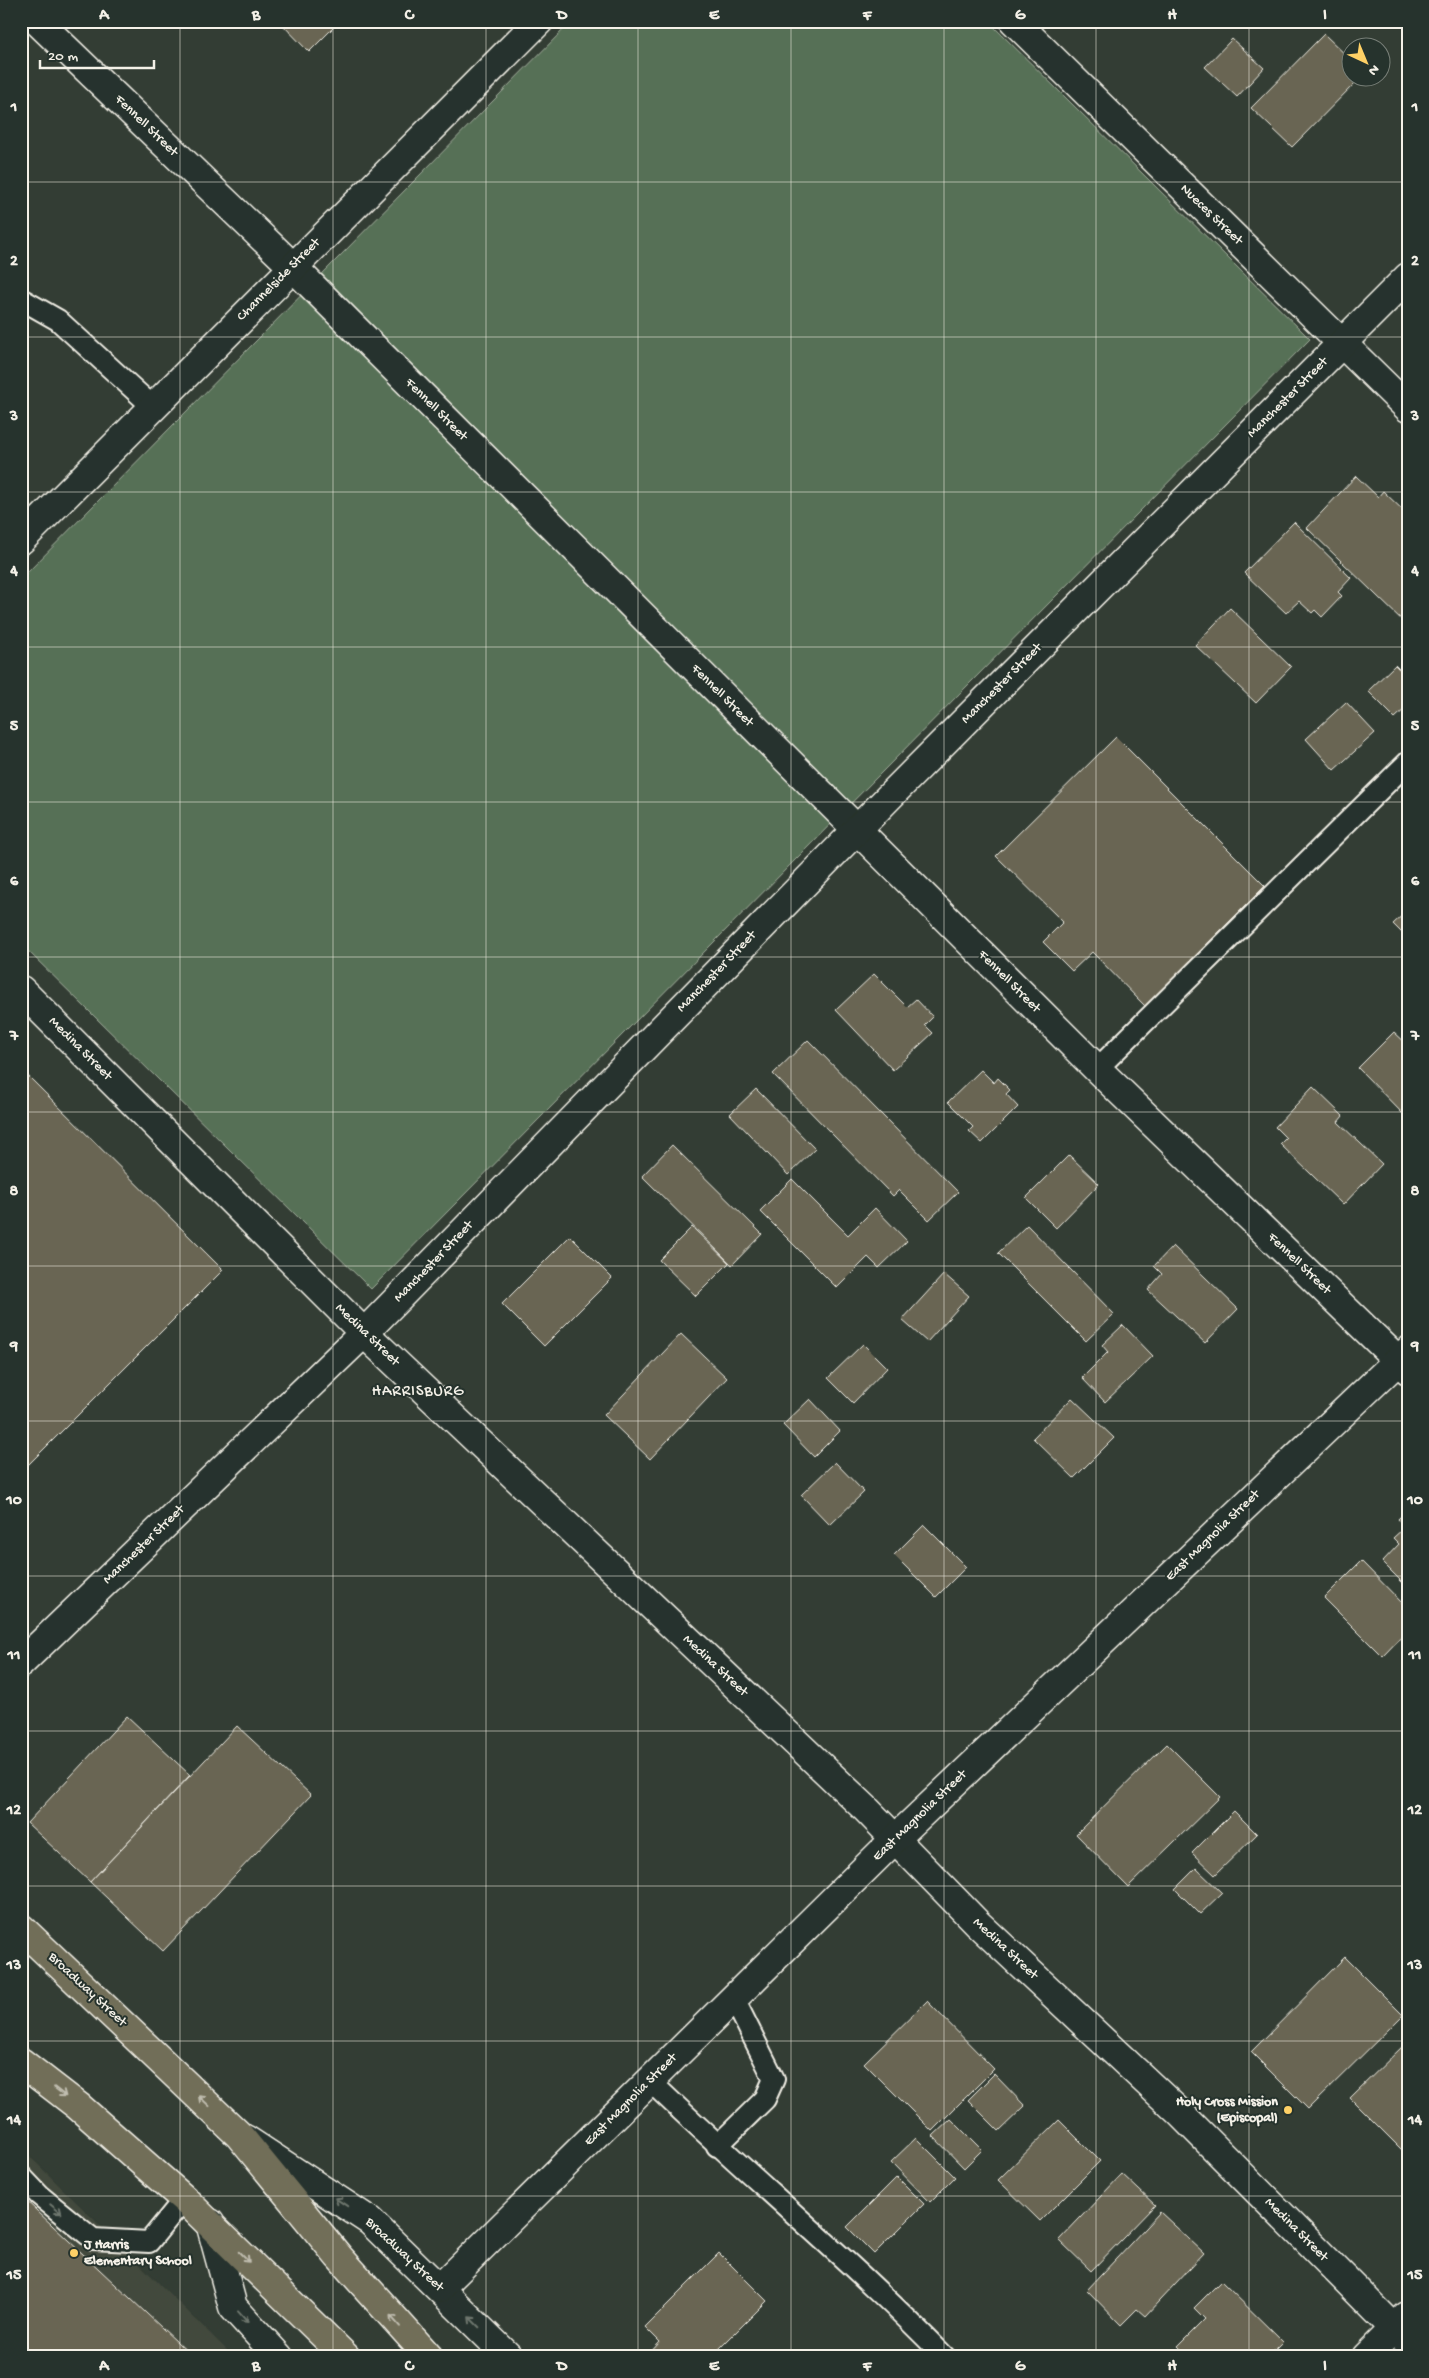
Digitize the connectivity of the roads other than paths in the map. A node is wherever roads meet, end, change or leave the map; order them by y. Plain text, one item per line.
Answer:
1 (37, 21) edge
2 (539, 21) edge
3 (1014, 21) edge
4 (292, 267) junction
5 (1408, 277) edge
6 (21, 299) edge
7 (1343, 344) junction
8 (152, 406) junction
9 (1408, 408) edge
10 (21, 540) edge
11 (1408, 762) edge
12 (856, 830) junction
13 (21, 990) edge
14 (1097, 1069) junction
15 (364, 1333) junction
16 (1405, 1361) edge
17 (21, 1662) edge
18 (895, 1839) junction
19 (21, 1928) edge
20 (734, 1999) junction
21 (21, 2062) edge
22 (650, 2081) junction
23 (239, 2135) junction
24 (717, 2146) junction
25 (21, 2176) edge
26 (184, 2199) junction
27 (210, 2223) junction
28 (440, 2288) junction
29 (1403, 2328) edge
30 (279, 2357) edge
31 (346, 2357) edge
32 (428, 2357) edge
33 (509, 2357) edge
34 (945, 2357) edge
35 (1366, 2357) edge

1 - 4 street, Fennell Street
2 - 4 street, Channelside Street
3 - 7 street, Nueces Street
4 - 8 street, Channelside Street
4 - 12 street, Fennell Street
5 - 7 street, Manchester Street
6 - 8 lane
7 - 9 street, Nueces Street
7 - 12 street, Manchester Street
8 - 10 street, Channelside Street
11 - 14 lane
12 - 14 street, Fennell Street
12 - 15 street, Manchester Street
13 - 15 street, Medina Street
14 - 16 street, Fennell Street
15 - 17 street, Manchester Street
15 - 18 street, Medina Street
16 - 18 street, East Magnolia Street
18 - 20 street, East Magnolia Street
18 - 29 street, Medina Street
23 -> 19 main road, Broadway Street
20 - 22 street, East Magnolia Street
20 - 24 lane
21 -> 26 main road
22 - 24 lane
22 - 28 street, East Magnolia Street
28 -> 23 street, Broadway Street
32 -> 23 main road, Broadway Street
24 - 34 lane
25 -> 26 lane
26 - 27 main road
27 -> 30 street
27 -> 31 main road
33 -> 28 street, Broadway Street
29 - 35 street

